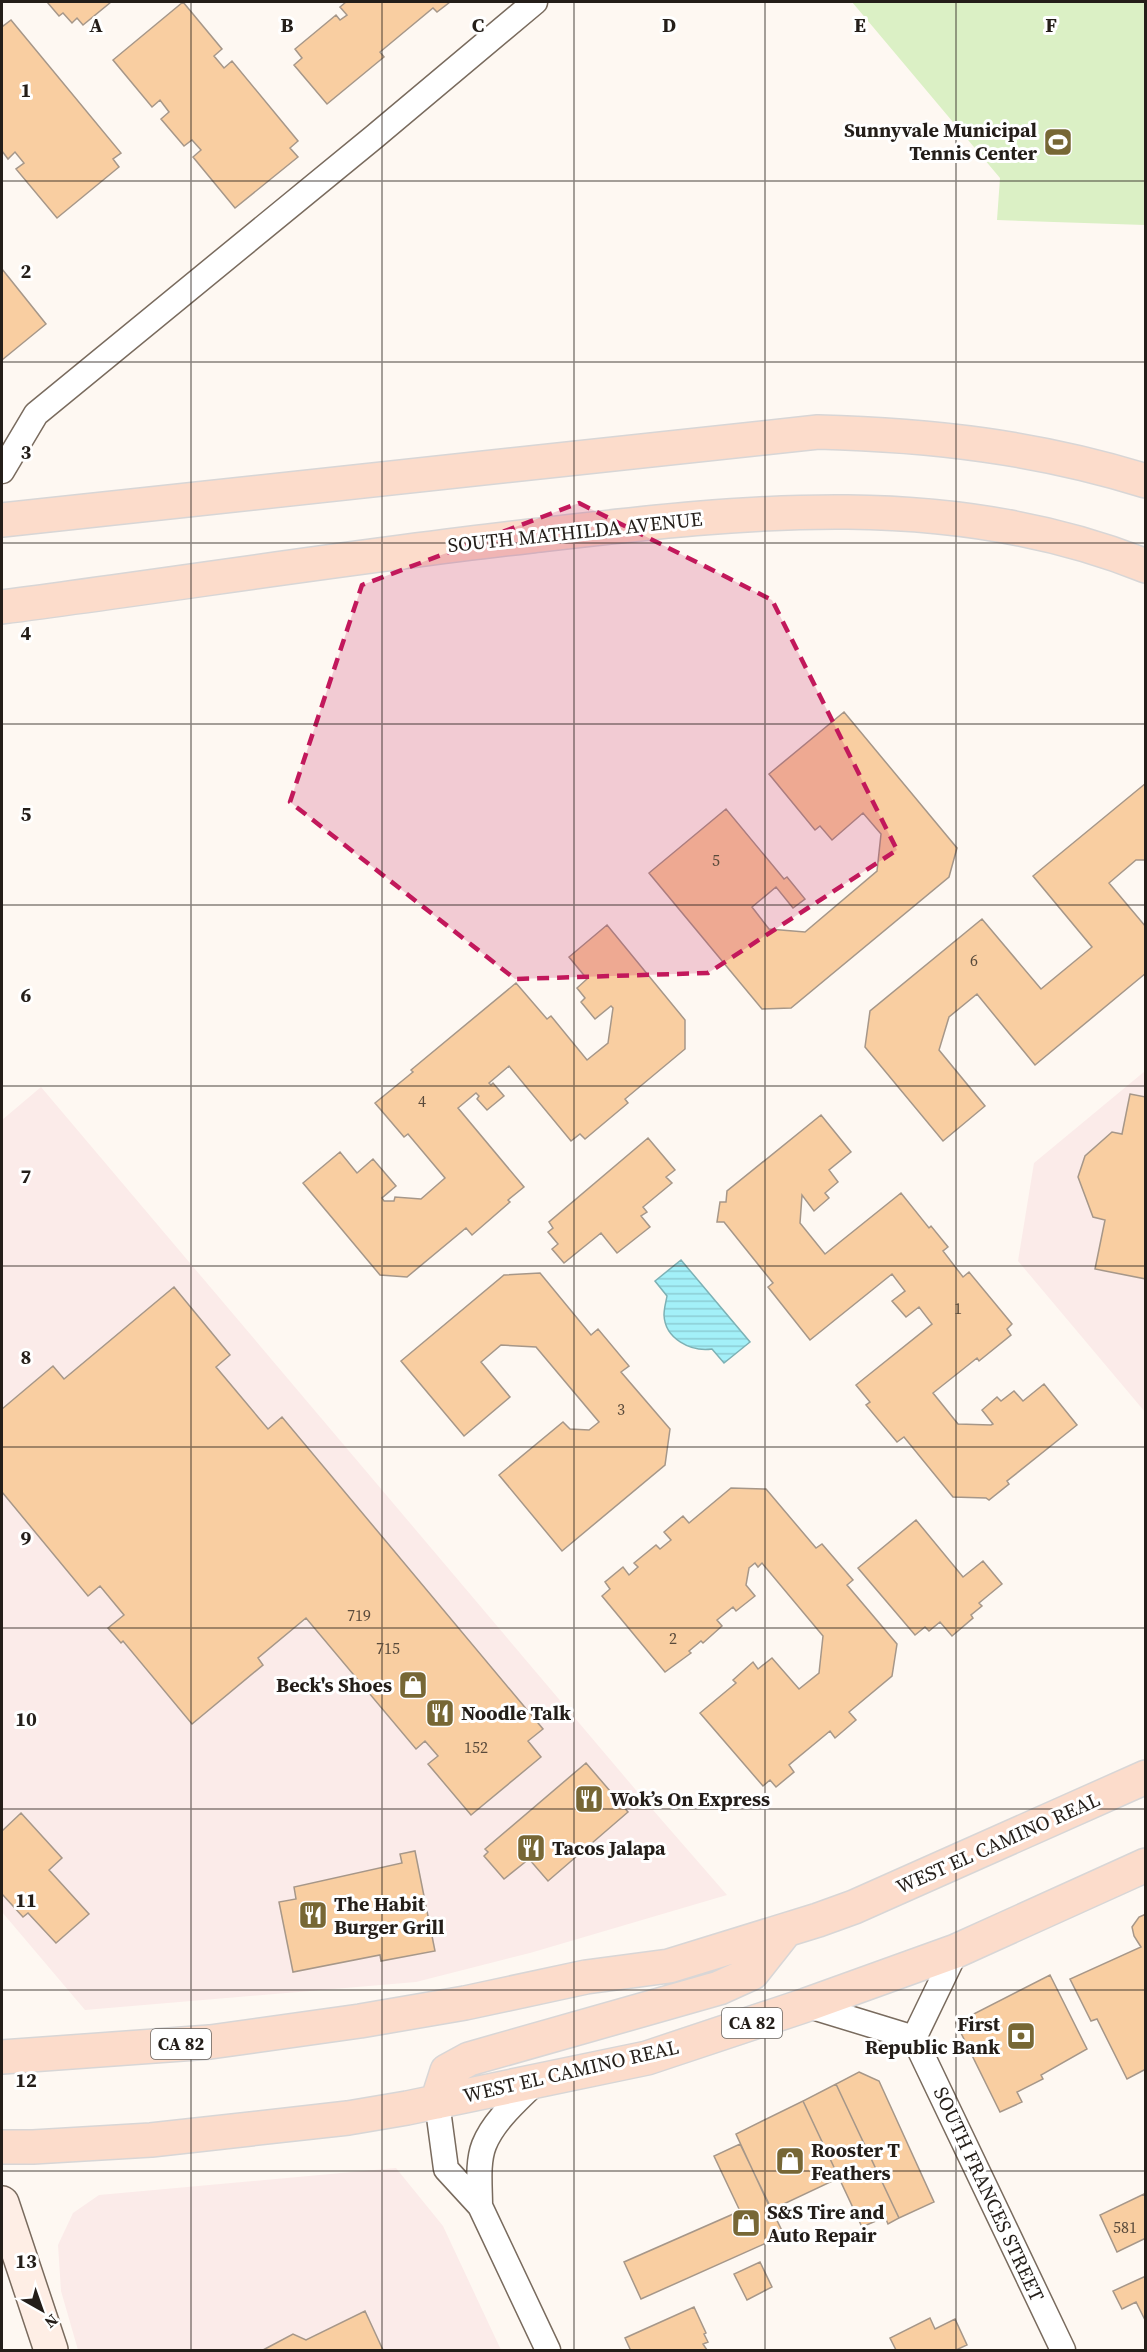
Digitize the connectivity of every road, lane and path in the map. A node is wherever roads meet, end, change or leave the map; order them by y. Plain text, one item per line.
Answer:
1 (535, 2) edge
2 (2, 471) edge
3 (1146, 481) edge
4 (2, 520) edge
5 (1146, 566) edge
6 (2, 607) edge
7 (1146, 1777) edge
8 (1146, 1864) edge
9 (786, 1930) junction
10 (956, 1951) junction
11 (806, 2005) junction
12 (914, 2038) junction
13 (2, 2057) edge
14 (537, 2081) junction
15 (437, 2102) junction
16 (2, 2147) edge
17 (2, 2203) edge
18 (480, 2206) junction
19 (51, 2350) edge
20 (548, 2350) edge
21 (1063, 2350) edge

1 - 2 street
3 - 4 main road
5 - 6 main road, SOUTH MATHILDA AVENUE
7 - 9 main road, WEST EL CAMINO REAL / CA 82
8 - 10 main road, WEST EL CAMINO REAL / CA 82
9 - 13 main road, WEST EL CAMINO REAL / CA 82
9 - 15 main road
10 - 11 main road, WEST EL CAMINO REAL / CA 82
10 - 12 street
11 - 12 street
11 - 14 main road, WEST EL CAMINO REAL / CA 82
12 - 21 street, SOUTH FRANCES STREET
14 - 15 main road, WEST EL CAMINO REAL / CA 82
14 - 18 street
15 - 16 main road, WEST EL CAMINO REAL / CA 82
15 - 18 street
17 - 19 main road
18 - 20 street

